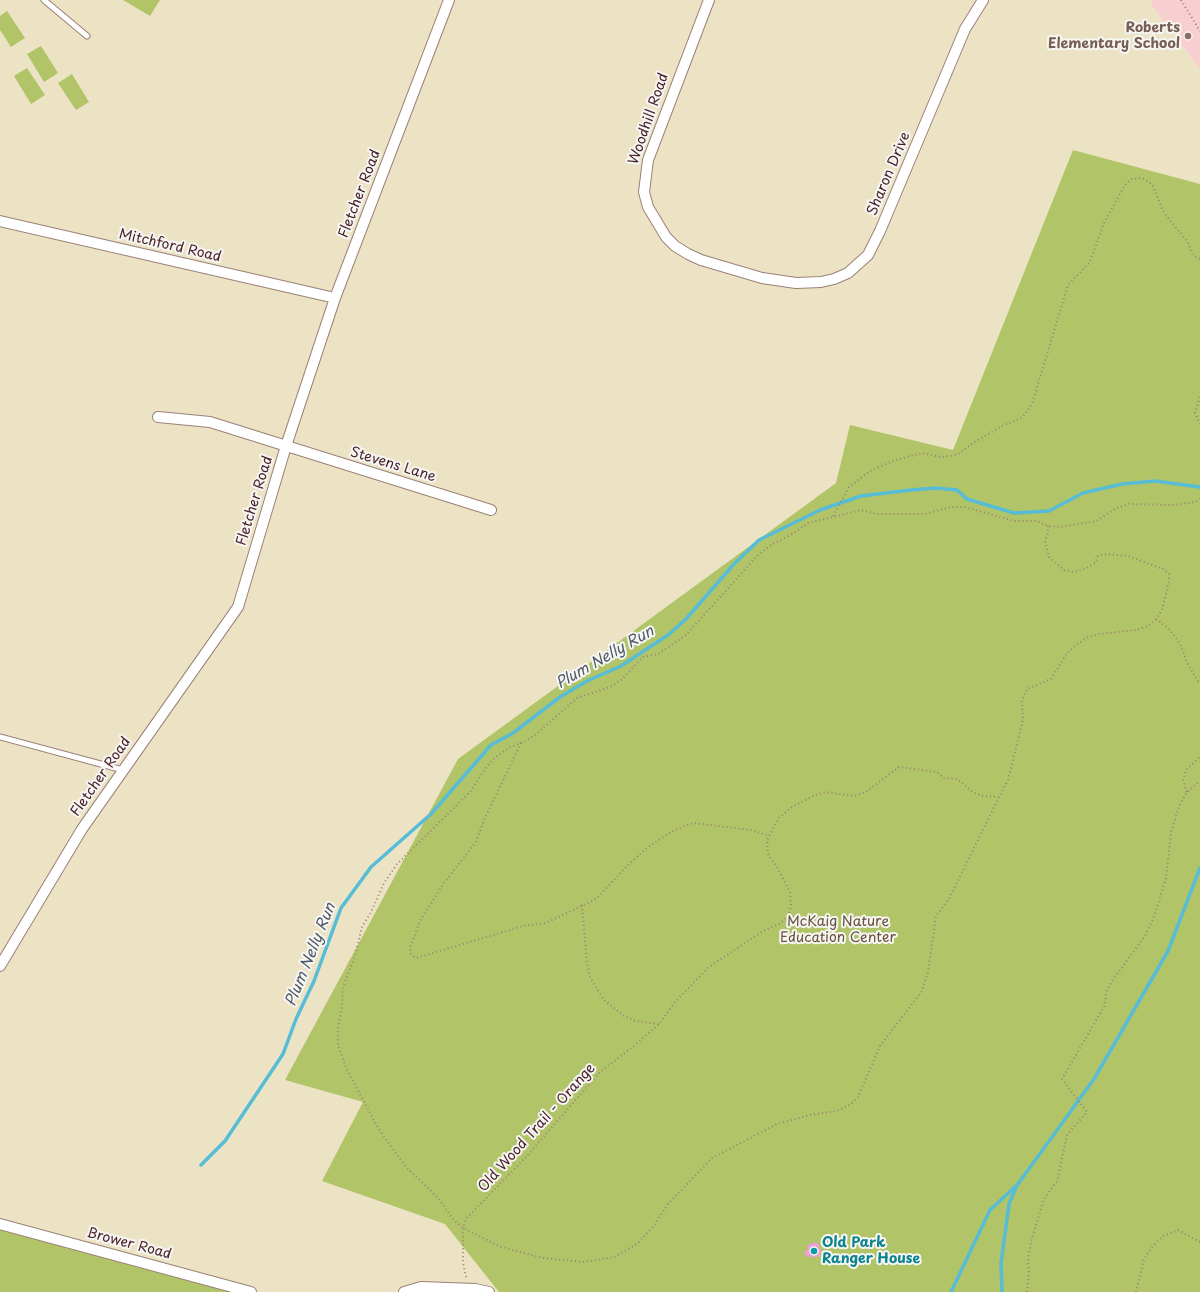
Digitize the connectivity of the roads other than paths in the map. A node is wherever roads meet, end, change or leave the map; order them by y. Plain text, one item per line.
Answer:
1 (44, 0) edge
2 (449, 0) edge
3 (708, 0) edge
4 (983, 0) edge
5 (87, 36) dead end
6 (0, 221) edge
7 (762, 278) joint
8 (335, 298) junction
9 (158, 417) dead end
10 (286, 446) junction
11 (491, 510) dead end
12 (0, 737) edge
13 (123, 770) junction
14 (0, 966) edge
15 (0, 1224) edge
16 (251, 1292) edge
17 (404, 1292) edge
18 (489, 1292) edge

1 - 5 lane
2 - 8 street, Fletcher Road
3 - 7 street, Woodhill Road
4 - 7 street, Sharon Drive
6 - 8 street, Mitchford Road
8 - 10 street, Fletcher Road
9 - 10 street, Stevens Lane
10 - 11 street, Stevens Lane
10 - 13 street, Fletcher Road
12 - 13 lane
13 - 14 street, Fletcher Road
15 - 16 street, Brower Road
17 - 18 street

